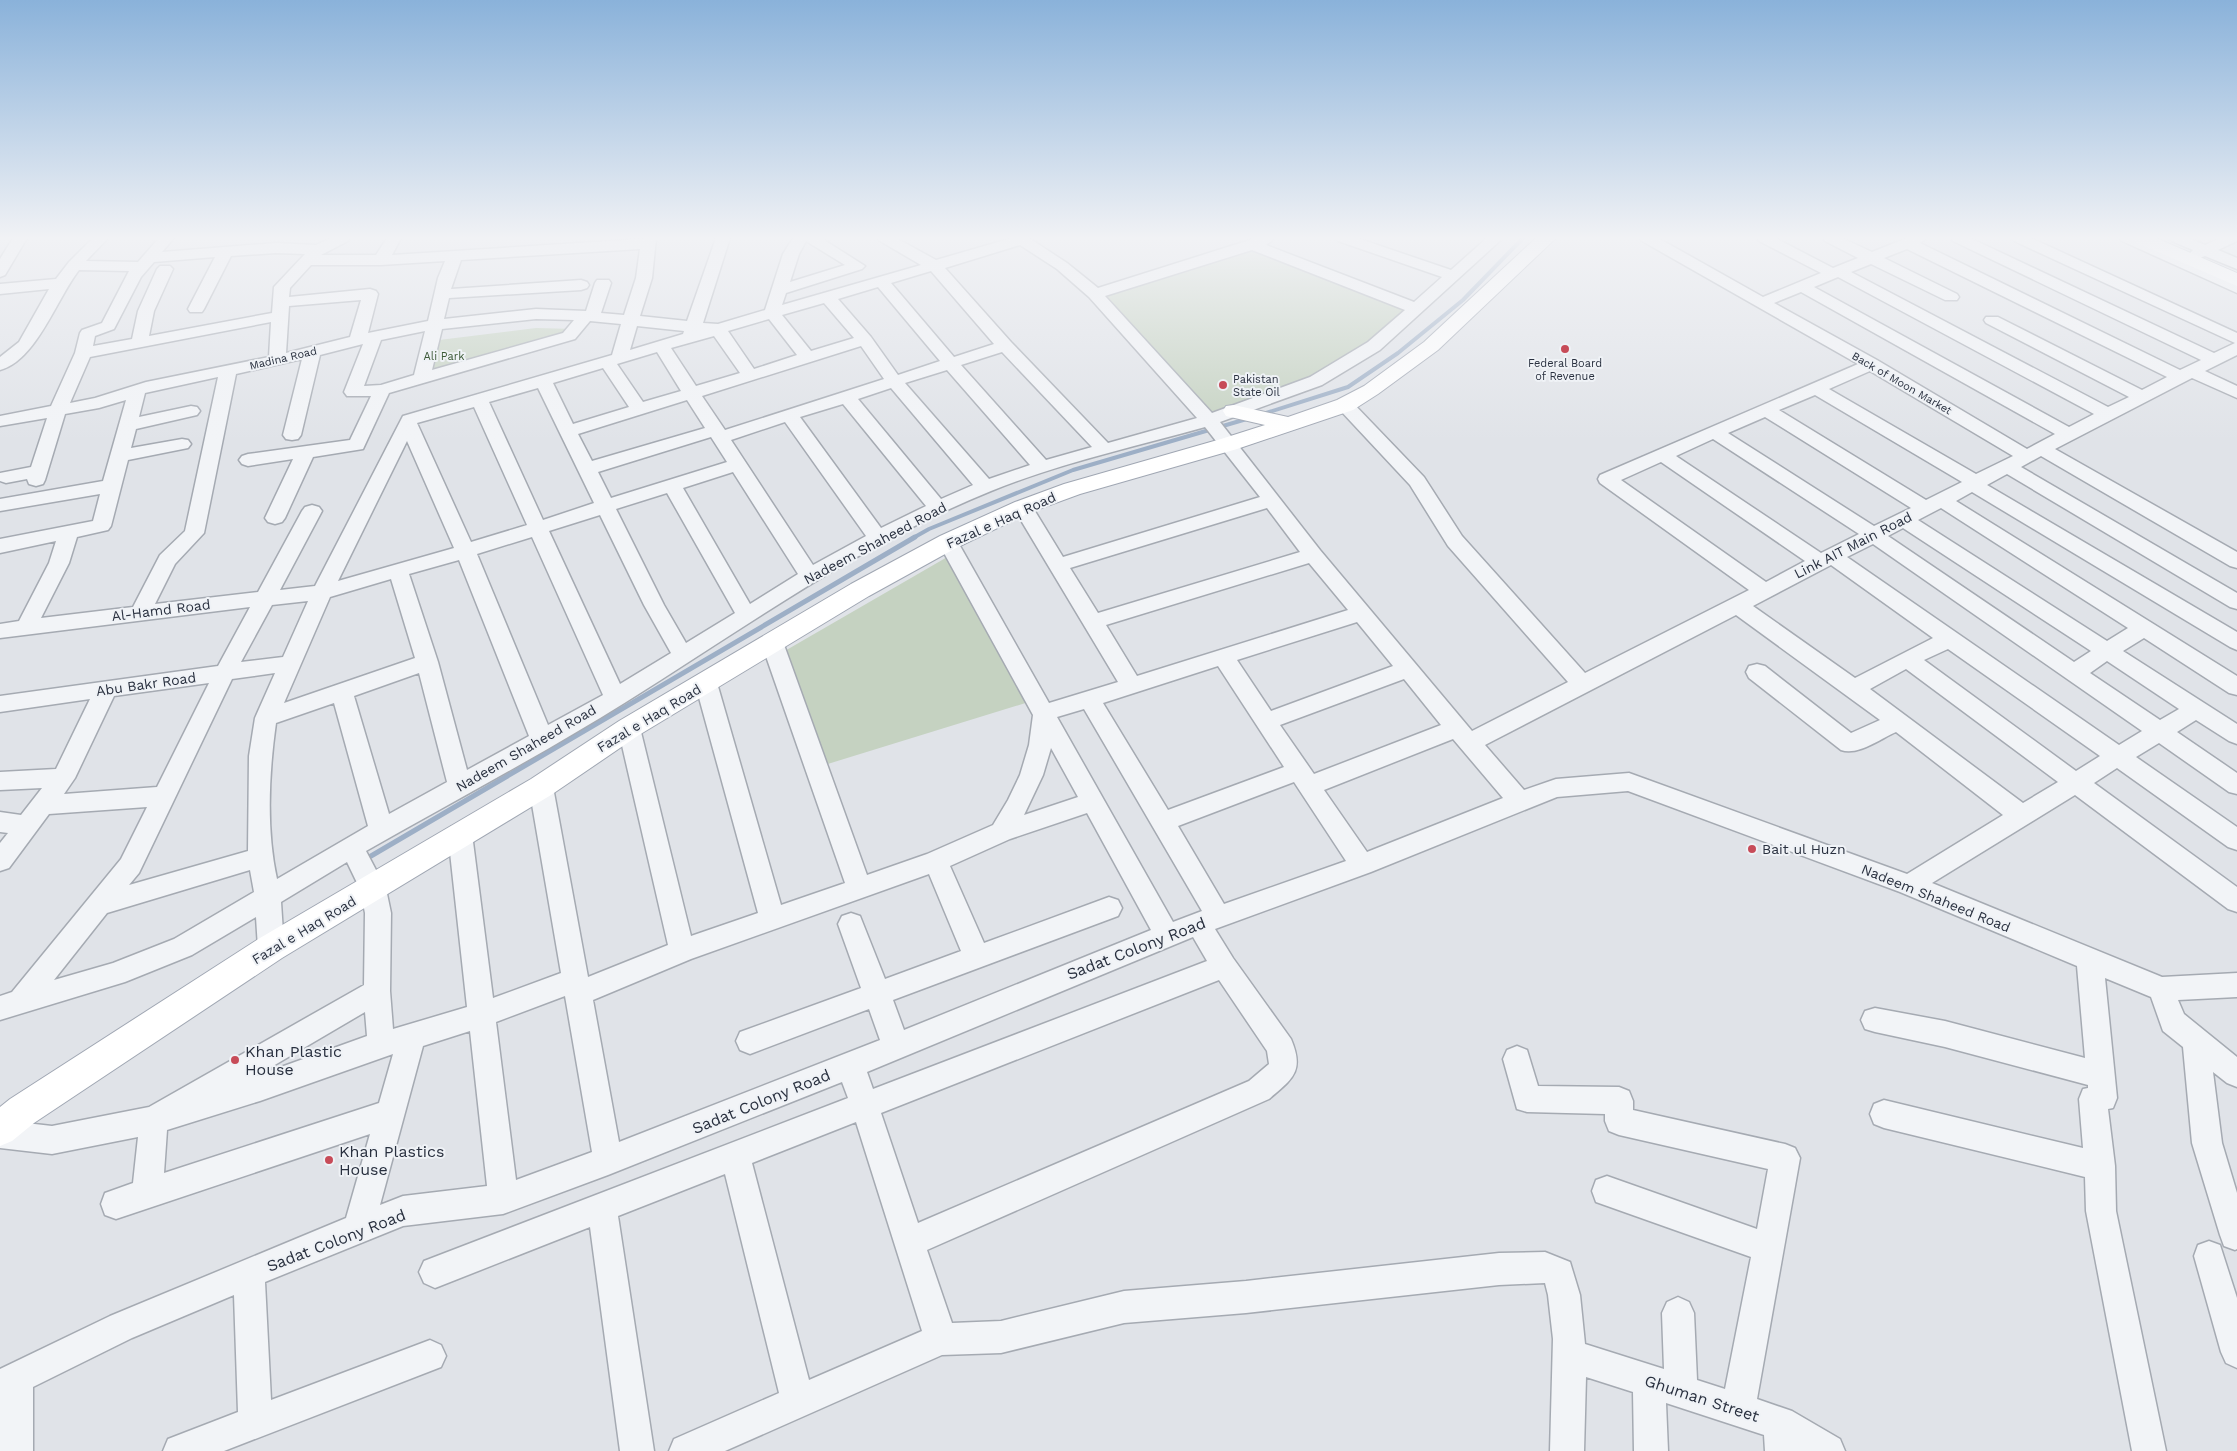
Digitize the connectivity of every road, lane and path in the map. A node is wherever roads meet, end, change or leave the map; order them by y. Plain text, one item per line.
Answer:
1 (45, 306) edge
2 (118, 306) edge
3 (148, 306) edge
4 (198, 306) edge
5 (268, 306) edge
6 (281, 306) edge
7 (372, 306) edge
8 (439, 306) edge
9 (593, 306) edge
10 (635, 306) edge
11 (701, 306) edge
12 (774, 306) edge
13 (795, 306) edge
14 (835, 306) edge
15 (902, 306) edge
16 (970, 306) edge
17 (1106, 306) edge
18 (1409, 306) edge
19 (1420, 306) edge
20 (1474, 306) edge
21 (1766, 306) edge
22 (1837, 306) edge
23 (1903, 306) edge
24 (1931, 306) edge
25 (2021, 306) edge
26 (2032, 306) edge
27 (2100, 306) edge
28 (2165, 306) edge
29 (196, 309) dead end
30 (1416, 309) junction
31 (772, 312) junction
32 (1916, 312) junction
33 (588, 317) junction
34 (1992, 320) junction
35 (629, 322) junction
36 (435, 324) junction
37 (718, 328) junction
38 (692, 332) junction
39 (569, 336) junction
40 (1960, 336) junction
41 (366, 338) junction
42 (2237, 339) edge
43 (865, 340) junction
44 (140, 342) junction
45 (662, 346) junction
46 (1005, 346) junction
47 (2237, 348) edge
48 (312, 352) junction
49 (83, 353) junction
50 (807, 357) junction
51 (613, 359) junction
52 (276, 360) junction
53 (2214, 360) junction
54 (951, 364) junction
55 (1871, 364) junction
56 (0, 365) edge
57 (590, 366) junction
58 (228, 370) junction
59 (750, 375) junction
60 (2186, 375) junction
61 (422, 378) junction
62 (542, 380) junction
63 (895, 382) junction
64 (1816, 388) junction
65 (137, 390) junction
66 (382, 390) junction
67 (692, 393) junction
68 (2237, 393) edge
69 (2141, 396) junction
70 (847, 397) junction
71 (479, 399) junction
72 (1345, 405) junction
73 (639, 409) junction
74 (58, 410) junction
75 (1766, 410) junction
76 (191, 411) dead end
77 (1236, 411) junction
78 (2107, 414) junction
79 (789, 415) junction
80 (0, 420) edge
81 (1280, 422) junction
82 (408, 423) junction
83 (128, 425) junction
84 (1218, 431) junction
85 (568, 432) junction
86 (1714, 432) junction
87 (718, 434) junction
88 (2068, 434) junction
89 (292, 436) dead end
90 (182, 444) dead end
91 (1103, 448) junction
92 (306, 452) junction
93 (2034, 452) junction
94 (1662, 455) junction
95 (119, 456) junction
96 (248, 460) dead end
97 (738, 464) junction
98 (2007, 466) junction
99 (1042, 467) junction
100 (586, 469) junction
101 (6, 477) dead end
102 (1974, 483) junction
103 (672, 484) junction
104 (111, 486) junction
105 (985, 487) junction
106 (1272, 500) junction
107 (1933, 504) junction
108 (0, 505) edge
109 (605, 506) junction
110 (1023, 507) junction
111 (938, 508) junction
112 (312, 511) dead end
113 (275, 518) dead end
114 (1903, 519) junction
115 (539, 528) junction
116 (69, 532) junction
117 (1874, 535) junction
118 (878, 538) junction
119 (948, 542) junction
120 (0, 546) edge
121 (466, 551) junction
122 (1313, 555) junction
123 (1826, 559) junction
124 (2237, 561) edge
125 (1059, 565) junction
126 (398, 571) junction
127 (810, 576) junction
128 (1765, 590) junction
129 (323, 592) junction
130 (264, 598) junction
131 (2237, 602) edge
132 (1738, 605) junction
133 (140, 613) junction
134 (1363, 614) junction
135 (747, 616) junction
136 (1093, 622) junction
137 (26, 628) junction
138 (2144, 628) junction
139 (0, 631) edge
140 (1950, 639) junction
141 (772, 642) junction
142 (2237, 642) edge
143 (2107, 651) junction
144 (683, 656) junction
145 (1223, 657) junction
146 (1907, 659) junction
147 (427, 662) junction
148 (292, 663) junction
149 (1409, 669) junction
150 (225, 672) junction
151 (1757, 672) dead end
152 (2074, 672) junction
153 (706, 683) junction
154 (1583, 684) junction
155 (1132, 686) junction
156 (2237, 687) edge
157 (1854, 688) junction
158 (106, 690) junction
159 (342, 692) junction
160 (615, 698) junction
161 (1090, 699) junction
162 (0, 704) edge
163 (2196, 709) junction
164 (1044, 713) junction
165 (266, 718) junction
166 (1266, 721) junction
167 (1898, 721) junction
168 (629, 728) junction
169 (2160, 732) junction
170 (1464, 735) junction
171 (2237, 735) edge
172 (542, 739) junction
173 (2118, 757) junction
174 (63, 778) junction
175 (1304, 779) junction
176 (0, 781) edge
177 (2076, 783) junction
178 (2237, 785) edge
179 (460, 786) junction
180 (541, 788) junction
181 (164, 796) junction
182 (1520, 800) junction
183 (1093, 802) junction
184 (42, 806) junction
185 (2022, 816) junction
186 (0, 822) edge
187 (1162, 822) junction
188 (27, 826) junction
189 (382, 830) junction
190 (1002, 832) junction
191 (460, 834) junction
192 (2237, 840) edge
193 (352, 847) junction
194 (260, 857) junction
195 (0, 861) edge
196 (936, 861) junction
197 (1362, 865) junction
198 (1909, 885) junction
199 (859, 887) junction
200 (373, 889) junction
201 (268, 897) junction
202 (2237, 901) edge
203 (98, 905) junction
204 (1109, 908) dead end
205 (772, 919) junction
206 (1208, 920) junction
207 (851, 924) dead end
208 (1167, 935) junction
209 (272, 948) junction
210 (682, 951) junction
211 (977, 957) junction
212 (2090, 960) junction
213 (1224, 966) junction
214 (2237, 985) edge
215 (577, 987) junction
216 (2161, 989) junction
217 (377, 991) junction
218 (876, 994) junction
219 (11, 1004) edge
220 (481, 1015) junction
221 (1875, 1020) dead end
222 (412, 1037) junction
223 (750, 1041) dead end
224 (2196, 1042) junction
225 (381, 1044) junction
226 (896, 1045) junction
227 (1517, 1059) dead end
228 (851, 1065) junction
229 (2237, 1074) edge
230 (2101, 1075) junction
231 (866, 1105) junction
232 (391, 1113) junction
233 (1884, 1114) dead end
234 (154, 1120) junction
235 (0, 1129) edge
236 (0, 1134) edge
237 (735, 1155) junction
238 (608, 1161) junction
239 (2100, 1166) junction
240 (1607, 1191) dead end
241 (147, 1194) junction
242 (503, 1199) junction
243 (116, 1204) dead end
244 (602, 1207) junction
245 (358, 1228) junction
246 (2236, 1235) dead end
247 (910, 1242) junction
248 (1768, 1248) junction
249 (2209, 1256) dead end
250 (435, 1272) dead end
251 (249, 1274) junction
252 (1678, 1313) dead end
253 (941, 1339) junction
254 (2237, 1352) edge
255 (430, 1356) dead end
256 (1571, 1356) junction
257 (1650, 1381) junction
258 (8, 1382) edge
259 (1681, 1391) junction
260 (798, 1402) junction
261 (1738, 1410) junction
262 (255, 1422) junction
263 (1781, 1437) edge
264 (16, 1451) edge
265 (180, 1451) edge
266 (637, 1451) edge
267 (686, 1451) edge
268 (1566, 1451) edge
269 (1651, 1451) edge
270 (1828, 1451) edge
271 (2149, 1451) edge

1 - 56 street
2 - 49 street
3 - 44 street
4 - 29 street
5 - 44 street
6 - 52 street
7 - 41 street
8 - 36 street
9 - 33 street
10 - 35 street
11 - 38 street
12 - 31 street
13 - 31 street, Madina Road
14 - 43 street
15 - 54 street
16 - 46 street
17 - 84 street
18 - 30 street
19 - 30 street, Nadeem Shaheed Road
20 - 72 main road
21 - 55 street, Back of Moon Market
22 - 88 street
23 - 32 street
24 - 32 street
25 - 34 street
26 - 60 street
27 - 53 street
28 - 42 street
30 - 77 street, Nadeem Shaheed Road
31 - 37 street, Madina Road
31 - 50 street
32 - 40 street
33 - 35 street, Madina Road
33 - 36 street, Madina Road
33 - 39 street
34 - 40 street
34 - 69 street
35 - 38 street, Madina Road
35 - 51 street
36 - 41 street, Madina Road
36 - 61 street
37 - 38 street, Madina Road
37 - 59 street
38 - 45 street
39 - 57 street
39 - 61 street
40 - 78 street
41 - 48 street, Madina Road
41 - 66 street
43 - 50 street
43 - 63 street
44 - 49 street
45 - 51 street
45 - 67 street
46 - 54 street
46 - 91 street
47 - 53 street, Link AIT Main Road
48 - 52 street, Madina Road
48 - 89 street
49 - 74 street
50 - 59 street
51 - 57 street
51 - 73 street
52 - 58 street, Madina Road
53 - 60 street, Link AIT Main Road
54 - 63 street
54 - 99 street
55 - 64 street
55 - 93 street, Back of Moon Market
57 - 62 street
58 - 65 street, Madina Road
58 - 133 street
59 - 67 street
60 - 68 street
60 - 69 street, Link AIT Main Road
61 - 66 street
62 - 71 street
62 - 85 street
63 - 70 street
63 - 105 street
64 - 75 street
64 - 102 street
65 - 74 street, Madina Road
65 - 83 street
66 - 92 street
67 - 73 street
67 - 87 street
69 - 78 street, Link AIT Main Road
70 - 79 street
70 - 111 street
71 - 82 street
71 - 115 street
72 - 81 main road, Fazal e Haq Road
72 - 154 street
73 - 85 street
74 - 80 street, Madina Road
74 - 101 street
75 - 86 street
75 - 107 street
76 - 83 street
77 - 81 main road
77 - 84 street, Nadeem Shaheed Road
78 - 88 street, Link AIT Main Road
79 - 87 street
79 - 118 street
81 - 84 main road, Fazal e Haq Road
82 - 121 street
82 - 129 street
83 - 95 street
84 - 91 street, Nadeem Shaheed Road
84 - 106 street
84 - 110 main road, Fazal e Haq Road
85 - 100 street
86 - 94 street
86 - 117 street
87 - 97 street
87 - 100 street
88 - 93 street, Link AIT Main Road
90 - 95 street
91 - 99 street, Nadeem Shaheed Road
92 - 96 street
92 - 113 street
93 - 98 street, Link AIT Main Road
93 - 124 street, Back of Moon Market
94 - 123 street
94 - 128 street
95 - 104 street
97 - 103 street, Al-Hamd Road
97 - 127 street
98 - 102 street, Link AIT Main Road
98 - 131 street
99 - 105 street, Nadeem Shaheed Road
100 - 109 street
102 - 107 street, Link AIT Main Road
102 - 142 street
103 - 109 street, Al-Hamd Road
103 - 135 street
104 - 108 street
104 - 116 street
105 - 111 street, Nadeem Shaheed Road
106 - 122 street
106 - 125 street
107 - 114 street, Link AIT Main Road
107 - 138 street
109 - 115 street, Al-Hamd Road
109 - 144 street
110 - 119 main road, Fazal e Haq Road
110 - 125 street
111 - 118 street, Nadeem Shaheed Road
112 - 130 street
114 - 117 street, Link AIT Main Road
114 - 143 street
115 - 121 street, Al-Hamd Road
115 - 160 street
116 - 120 street
116 - 137 street
117 - 123 street, Link AIT Main Road
117 - 152 street
118 - 127 street, Nadeem Shaheed Road
119 - 141 main road, Fazal e Haq Road
119 - 164 street
121 - 126 street, Al-Hamd Road
121 - 172 street
122 - 134 street
122 - 136 street
123 - 128 street, Link AIT Main Road
123 - 140 street
125 - 136 street
126 - 129 street, Al-Hamd Road
126 - 147 street
127 - 135 street, Nadeem Shaheed Road
128 - 132 street, Link AIT Main Road
129 - 130 street, Al-Hamd Road
129 - 148 street
130 - 133 street, Al-Hamd Road
130 - 150 street
132 - 154 street, Link AIT Main Road
132 - 157 street
133 - 137 street, Al-Hamd Road
134 - 145 street
134 - 149 street
135 - 144 street, Nadeem Shaheed Road
136 - 155 street
137 - 139 street, Al-Hamd Road
138 - 143 street
138 - 156 street
140 - 146 street
140 - 173 street
141 - 153 main road, Fazal e Haq Road
141 - 199 street
143 - 152 street
143 - 163 street
144 - 160 street, Nadeem Shaheed Road
145 - 155 street
145 - 166 street
146 - 157 street
146 - 177 street
147 - 159 street
147 - 179 street
148 - 150 street, Abu Bakr Road
148 - 165 street
149 - 166 street
149 - 170 street
150 - 158 street, Abu Bakr Road
150 - 181 street
151 - 167 street
152 - 169 street
153 - 168 main road, Fazal e Haq Road
153 - 205 street
154 - 170 street, Link AIT Main Road
155 - 161 street
157 - 167 street
158 - 162 street, Abu Bakr Road
158 - 174 street
159 - 165 street
159 - 189 street
160 - 172 street, Nadeem Shaheed Road
161 - 164 street
161 - 187 street
163 - 169 street
163 - 171 street
164 - 183 street
164 - 190 street
165 - 194 street
166 - 175 street
167 - 185 street
168 - 180 main road, Fazal e Haq Road
168 - 210 street
169 - 173 street
169 - 178 street
170 - 175 street, Link AIT Main Road
170 - 182 street
172 - 179 street, Nadeem Shaheed Road
173 - 177 street
173 - 192 street
174 - 176 street
174 - 184 street
175 - 187 street, Link AIT Main Road
175 - 197 street
177 - 185 street
177 - 202 street
179 - 189 street, Nadeem Shaheed Road
180 - 191 main road, Fazal e Haq Road
180 - 215 street
181 - 184 street
181 - 203 street
182 - 197 street, Sadat Colony Road
182 - 198 street, Nadeem Shaheed Road
183 - 190 street
183 - 208 street
184 - 188 street
185 - 198 street
186 - 188 street
187 - 206 street
188 - 195 street
189 - 193 street, Nadeem Shaheed Road
190 - 196 street
191 - 200 main road, Fazal e Haq Road
191 - 220 street
193 - 200 street
193 - 201 street, Nadeem Shaheed Road
194 - 201 street
194 - 203 street
196 - 199 street
196 - 211 street
197 - 206 street, Sadat Colony Road
198 - 212 street, Nadeem Shaheed Road
199 - 205 street
200 - 209 main road, Fazal e Haq Road
200 - 217 street
201 - 209 street
201 - 219 street, Nadeem Shaheed Road
203 - 219 street
204 - 211 street
205 - 210 street
206 - 208 street, Sadat Colony Road
206 - 213 street
207 - 218 street
208 - 226 street, Sadat Colony Road
209 - 235 main road, Fazal e Haq Road
210 - 215 street
211 - 218 street
212 - 216 street, Nadeem Shaheed Road
212 - 230 street
213 - 231 street
213 - 247 street
214 - 216 street, Nadeem Shaheed Road
215 - 220 street
215 - 238 street
216 - 224 street
217 - 225 street
217 - 234 street
218 - 223 street
218 - 226 street
220 - 222 street
220 - 242 street
221 - 230 street
222 - 225 street
222 - 232 street
224 - 229 street
224 - 246 street
225 - 234 street
226 - 228 street, Sadat Colony Road
227 - 248 street
228 - 231 street
228 - 238 street, Sadat Colony Road
230 - 239 street
231 - 237 street
231 - 247 street
232 - 241 street
232 - 245 street
233 - 239 street
234 - 236 street
234 - 241 street
237 - 244 street
237 - 260 street
238 - 242 street, Sadat Colony Road
239 - 271 street
240 - 248 street
241 - 243 street
242 - 245 street, Sadat Colony Road
244 - 250 street
244 - 266 street
245 - 251 street, Sadat Colony Road
247 - 253 street
248 - 261 street
249 - 254 street
251 - 258 street, Sadat Colony Road
251 - 262 street
252 - 259 street
253 - 256 street
253 - 260 street
255 - 262 street
256 - 257 street, Ghuman Street
256 - 268 street
257 - 259 street, Ghuman Street
257 - 269 street
258 - 264 street
259 - 261 street, Ghuman Street
260 - 267 street
261 - 263 street, Ghuman Street
262 - 265 street
263 - 270 street, Ghuman Street

